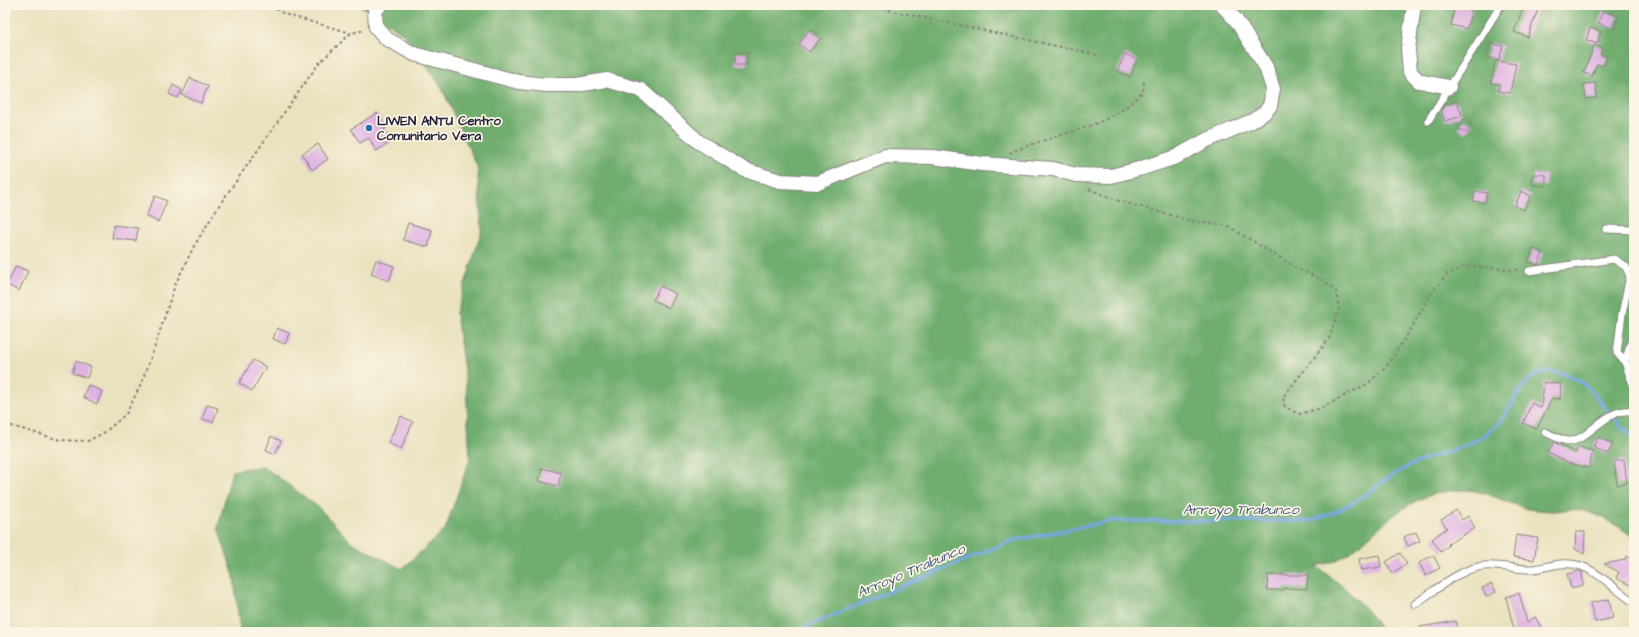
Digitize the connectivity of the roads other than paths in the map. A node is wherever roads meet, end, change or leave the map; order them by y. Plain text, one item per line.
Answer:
1 (380, 5) edge
2 (1222, 5) edge
3 (1414, 5) edge
4 (1501, 5) edge
5 (1450, 87) junction
6 (1428, 121) dead end
7 (1606, 229) dead end
8 (1634, 230) edge
9 (1529, 271) road end
10 (1634, 333) edge
11 (1625, 362) junction
12 (1634, 387) edge
13 (1634, 411) edge
14 (1545, 432) dead end
15 (1634, 602) edge
16 (1415, 604) dead end

1 - 2 street
3 - 5 street
4 - 5 lane
5 - 6 lane
7 - 8 lane
9 - 11 lane
10 - 11 lane
11 - 12 lane
13 - 14 lane
15 - 16 lane

